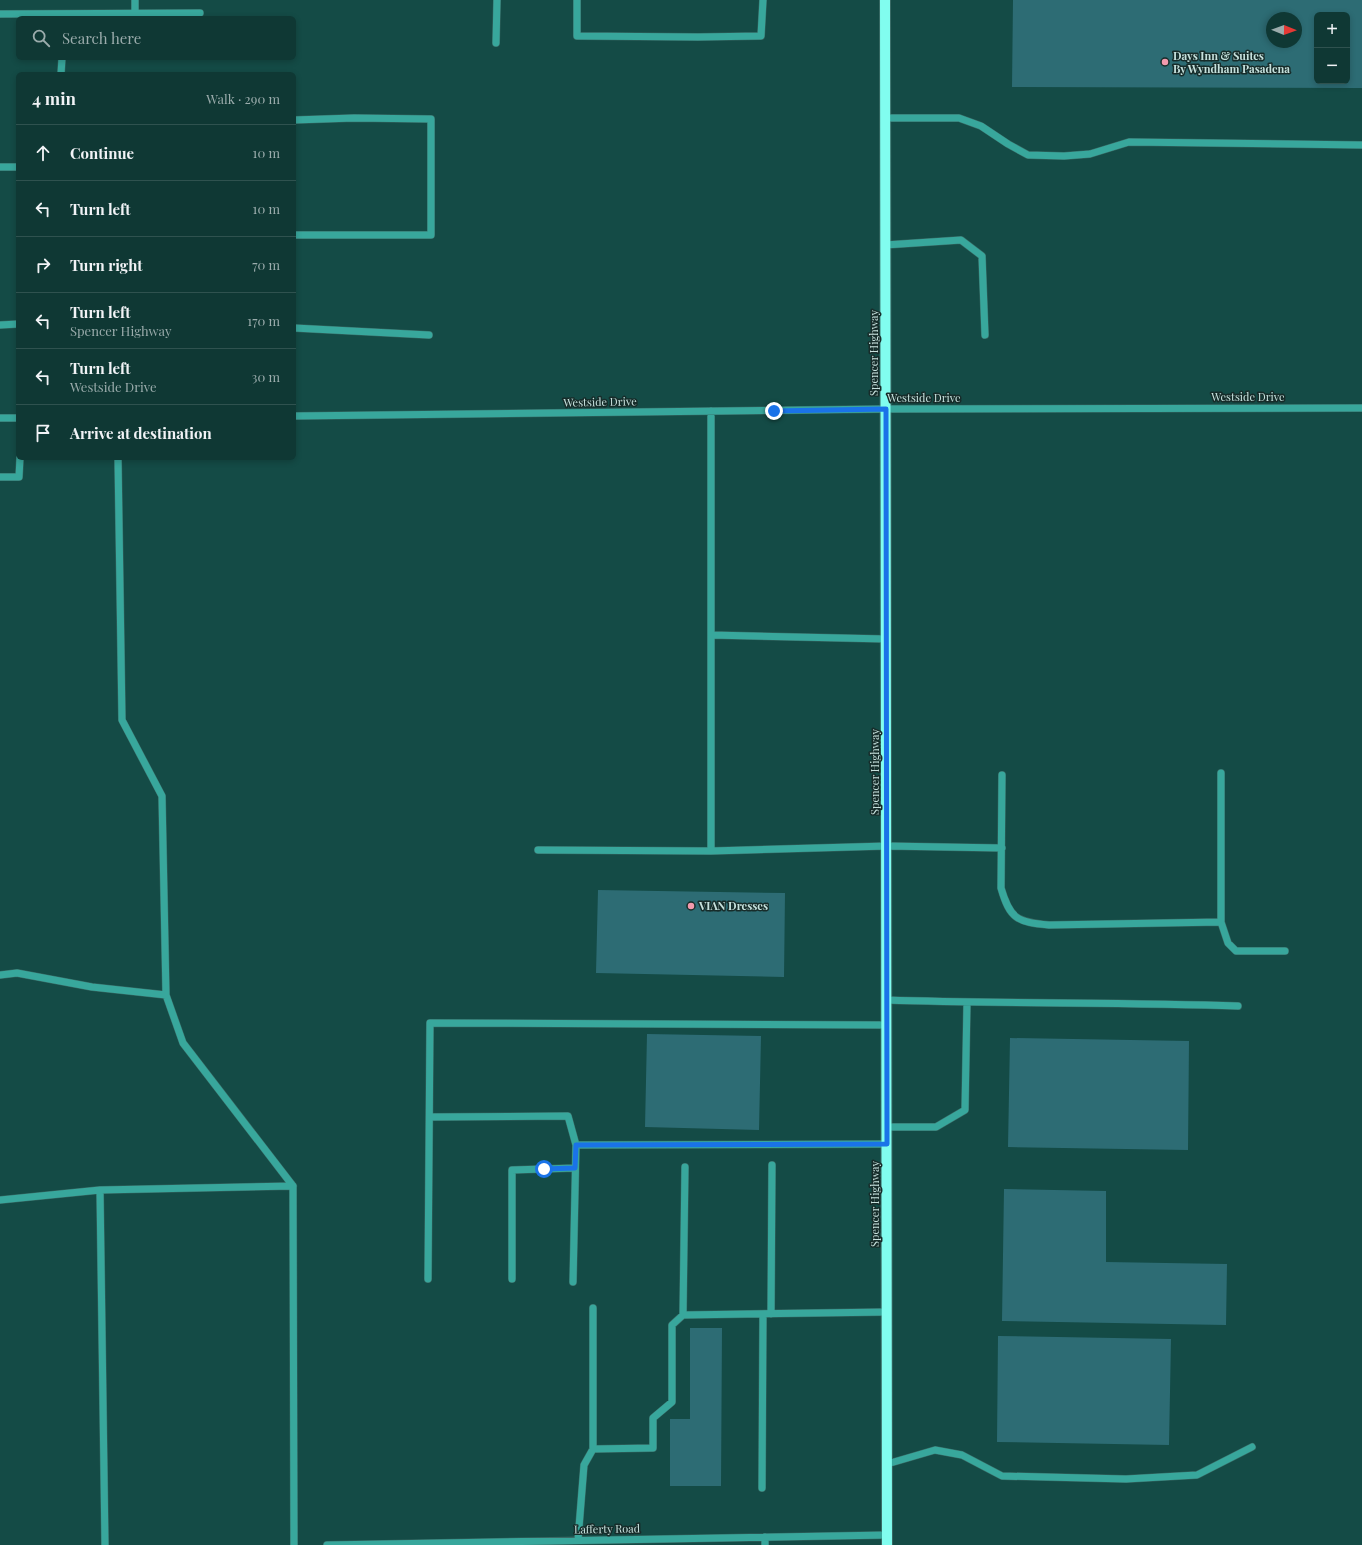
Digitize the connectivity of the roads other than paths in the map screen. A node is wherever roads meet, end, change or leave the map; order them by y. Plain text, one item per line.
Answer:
1 (135, 0) edge
2 (497, 0) edge
3 (577, 0) edge
4 (762, 0) edge
5 (885, 0) edge
6 (135, 13) junction
7 (200, 13) dead end
8 (0, 14) edge
9 (62, 16) edge
10 (496, 44) dead end
11 (62, 60) edge
12 (62, 72) edge
13 (885, 118) junction
14 (296, 120) edge
15 (1362, 145) edge
16 (0, 167) edge
17 (16, 167) edge
18 (296, 235) edge
19 (886, 245) junction
20 (16, 324) edge
21 (0, 325) edge
22 (296, 328) edge
23 (429, 335) dead end
24 (984, 335) dead end
25 (1362, 408) edge
26 (886, 409) junction
27 (711, 411) junction
28 (296, 416) edge
29 (0, 418) edge
30 (16, 418) edge
31 (20, 460) edge
32 (118, 460) edge
33 (0, 477) edge
34 (711, 635) junction
35 (886, 639) junction
36 (1221, 773) dead end
37 (1002, 775) dead end
38 (886, 846) junction
39 (1002, 848) junction
40 (538, 850) dead end
41 (711, 851) junction
42 (1221, 922) junction
43 (1285, 951) dead end
44 (0, 975) edge
45 (166, 994) junction
46 (887, 1000) junction
47 (967, 1003) junction
48 (1238, 1006) dead end
49 (887, 1025) junction
50 (430, 1117) junction
51 (887, 1127) junction
52 (887, 1144) junction
53 (576, 1145) junction
54 (772, 1165) dead end
55 (685, 1167) dead end
56 (575, 1168) junction
57 (293, 1186) junction
58 (100, 1190) junction
59 (0, 1200) edge
60 (428, 1279) dead end
61 (512, 1279) dead end
62 (573, 1282) dead end
63 (593, 1308) dead end
64 (887, 1312) junction
65 (767, 1314) junction
66 (683, 1315) junction
67 (1252, 1447) dead end
68 (593, 1449) junction
69 (887, 1464) junction
70 (762, 1488) dead end
71 (765, 1537) junction
72 (578, 1540) junction
73 (888, 1540) edge
74 (105, 1542) edge
75 (633, 1542) edge
76 (424, 1544) edge
77 (294, 1545) edge
78 (327, 1545) edge
79 (765, 1545) edge

1 - 6 street
2 - 10 street
3 - 4 street
5 - 13 main road, Spencer Highway
6 - 7 street
6 - 9 street
8 - 9 street
11 - 12 street
13 - 15 street
13 - 19 main road, Spencer Highway
14 - 18 street
16 - 17 street
19 - 24 street
19 - 26 main road, Spencer Highway
20 - 21 street
22 - 23 street
25 - 26 street, Westside Drive
26 - 27 street, Westside Drive
26 - 35 main road, Spencer Highway
27 - 28 street, Westside Drive
27 - 34 street
29 - 30 street
31 - 33 street
32 - 45 street
34 - 35 street
34 - 41 street
35 - 38 main road, Spencer Highway
36 - 42 street
37 - 39 street
38 - 39 street
38 - 41 street
38 - 46 main road, Spencer Highway
39 - 42 street
40 - 41 street
42 - 43 street
44 - 45 street
45 - 57 street
46 - 47 street
46 - 49 main road, Spencer Highway
47 - 48 street
47 - 51 street
49 - 50 street
49 - 51 main road, Spencer Highway
50 - 53 street
50 - 60 street
51 - 52 main road, Spencer Highway
52 - 53 street
52 - 64 main road, Spencer Highway
53 - 56 street
54 - 65 street
55 - 66 street
56 - 61 street
56 - 62 street
57 - 58 street
57 - 77 street
58 - 59 street
58 - 74 street
63 - 68 street
64 - 65 street
64 - 69 main road, Spencer Highway
65 - 66 street
65 - 70 street
66 - 68 street
67 - 69 street
68 - 72 street
69 - 73 main road, Spencer Highway
71 - 73 street, Lafferty Road
71 - 75 street, Lafferty Road
71 - 79 street
72 - 75 street, Lafferty Road
72 - 76 street, Lafferty Road
76 - 78 street, Lafferty Road

